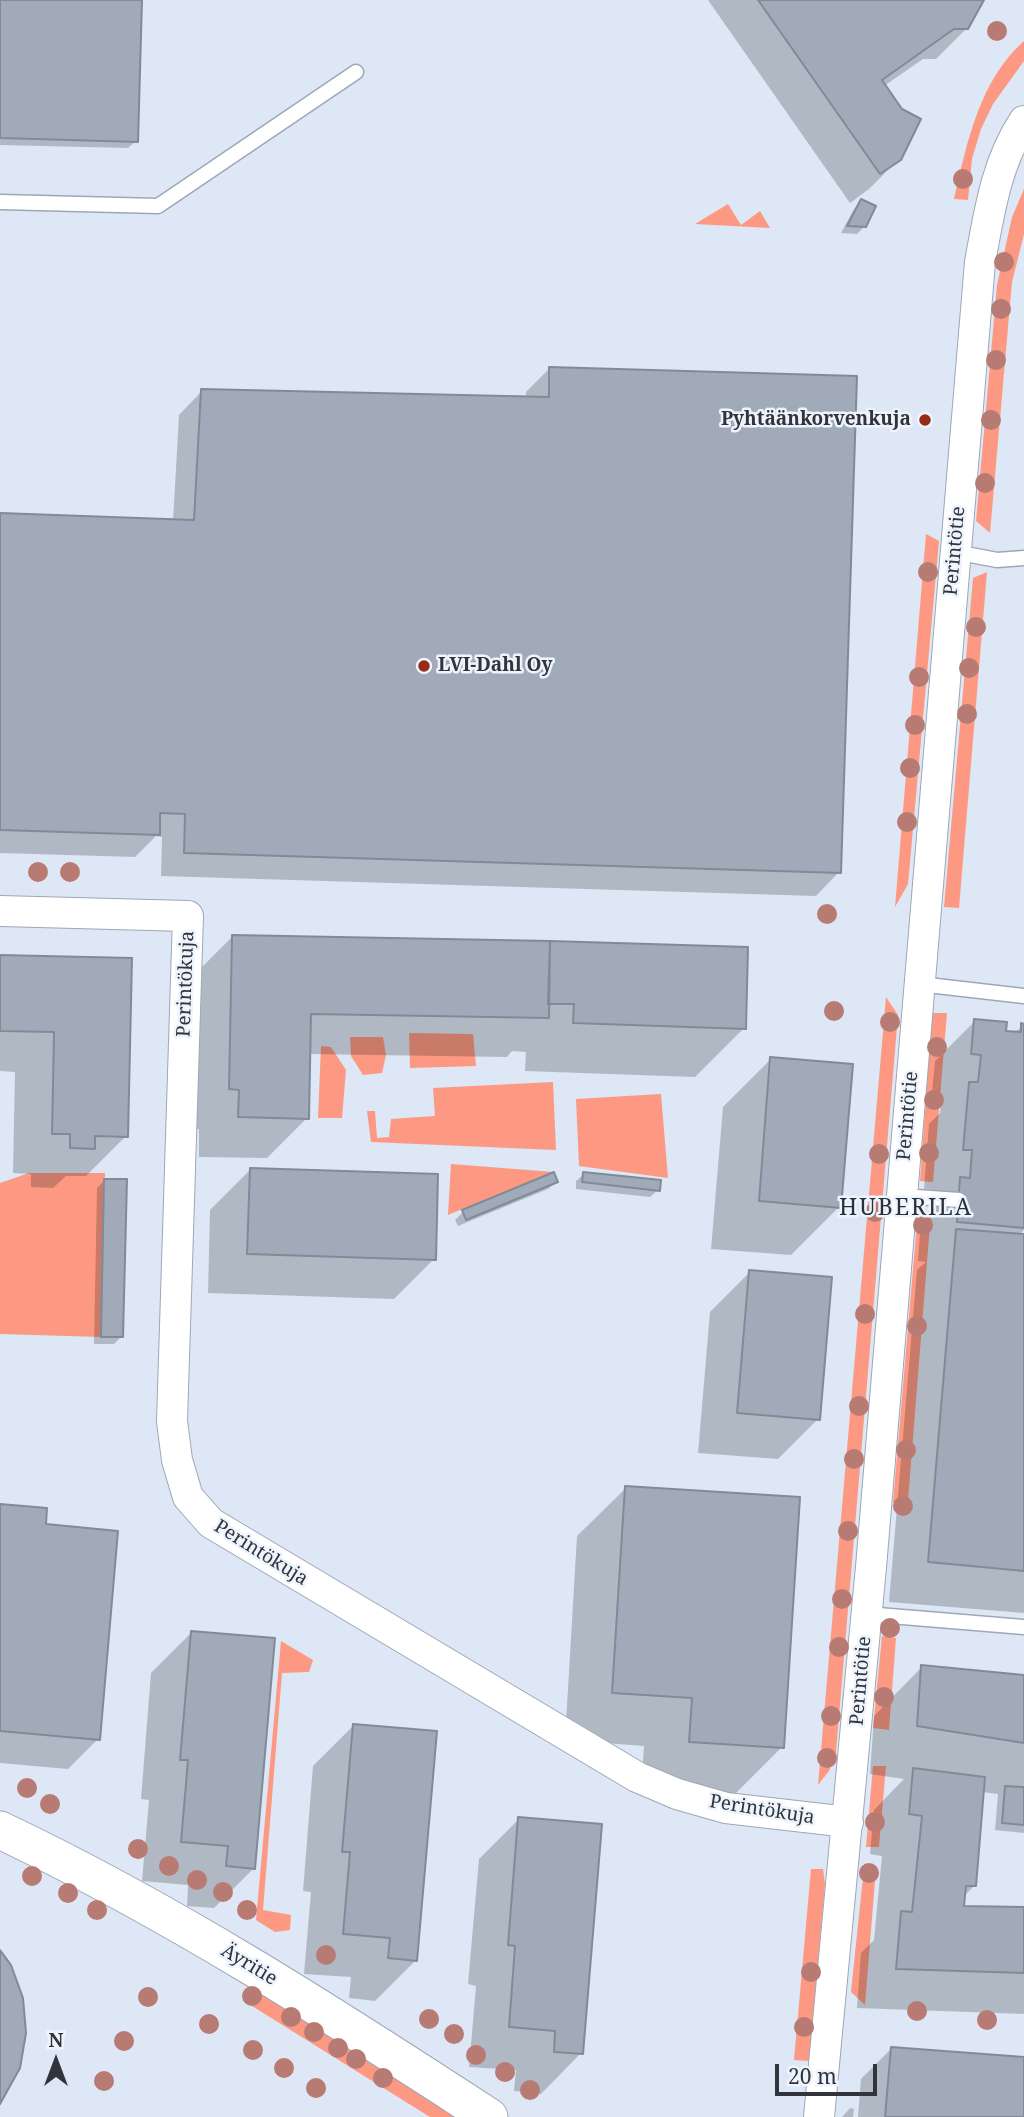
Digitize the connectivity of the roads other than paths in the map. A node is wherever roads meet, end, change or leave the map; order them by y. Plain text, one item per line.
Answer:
1 (356, 72) dead end
2 (1024, 121) edge
3 (0, 202) edge
4 (954, 552) junction
5 (1024, 558) edge
6 (0, 911) edge
7 (919, 984) junction
8 (1024, 996) edge
9 (902, 1196) junction
10 (959, 1200) dead end
11 (866, 1614) junction
12 (1024, 1627) edge
13 (848, 1822) junction
14 (0, 1830) edge
15 (489, 2117) edge
16 (819, 2117) edge

1 - 3 lane
2 - 4 street, Perintötie
4 - 5 lane
4 - 7 street, Perintötie
6 - 13 street, Perintökuja
7 - 8 lane
7 - 9 street, Perintötie
9 - 10 lane
9 - 11 street, Perintötie
11 - 12 lane
11 - 13 street, Perintötie
13 - 16 street, Perintötie
14 - 15 street, Äyritie

